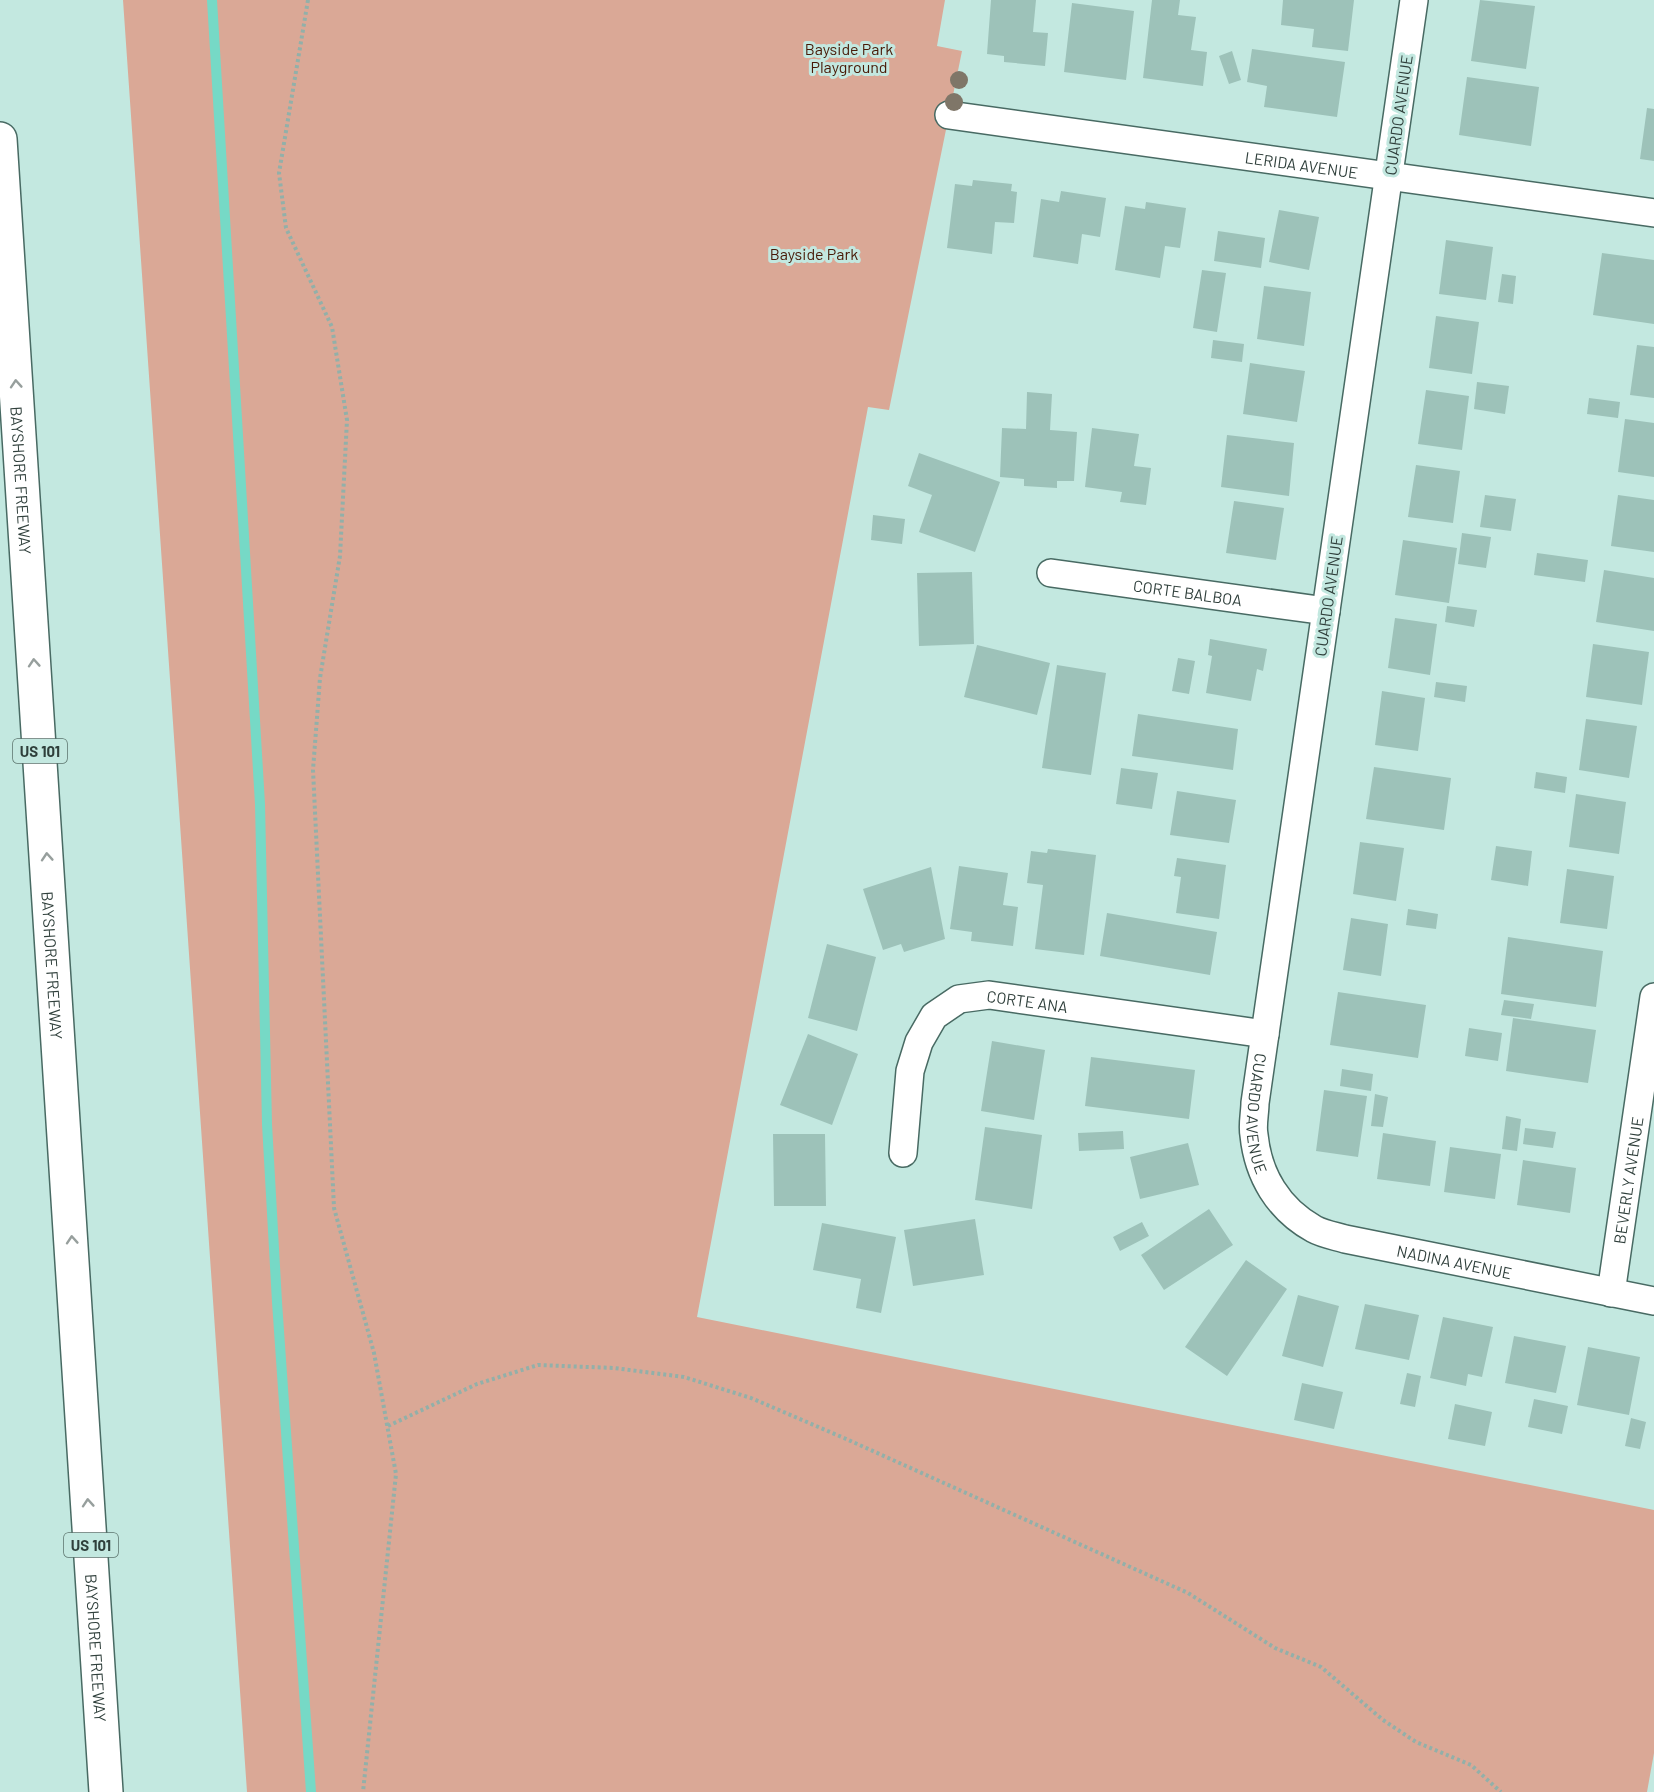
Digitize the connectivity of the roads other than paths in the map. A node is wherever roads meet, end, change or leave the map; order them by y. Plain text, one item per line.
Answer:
1 (1414, 0) edge
2 (949, 115) dead end
3 (0, 139) edge
4 (1389, 176) junction
5 (1654, 213) edge
6 (1051, 573) dead end
7 (1326, 611) junction
8 (1654, 997) edge
9 (1265, 1034) junction
10 (903, 1153) dead end
11 (1271, 1191) joint
12 (1611, 1293) junction
13 (1654, 1301) edge
14 (106, 1792) edge

1 - 4 street, CUARDO AVENUE
2 - 4 street, LERIDA AVENUE
14 -> 3 highway, BAYSHORE FREEWAY / US 101
4 - 5 street, LERIDA AVENUE
4 - 7 street, CUARDO AVENUE
6 - 7 street, CORTE BALBOA
7 - 9 street, CUARDO AVENUE
8 - 12 street, BEVERLY AVENUE
9 - 10 street, CORTE ANA
9 - 11 street, CUARDO AVENUE
11 - 12 street, NADINA AVENUE
12 - 13 street, NADINA AVENUE

